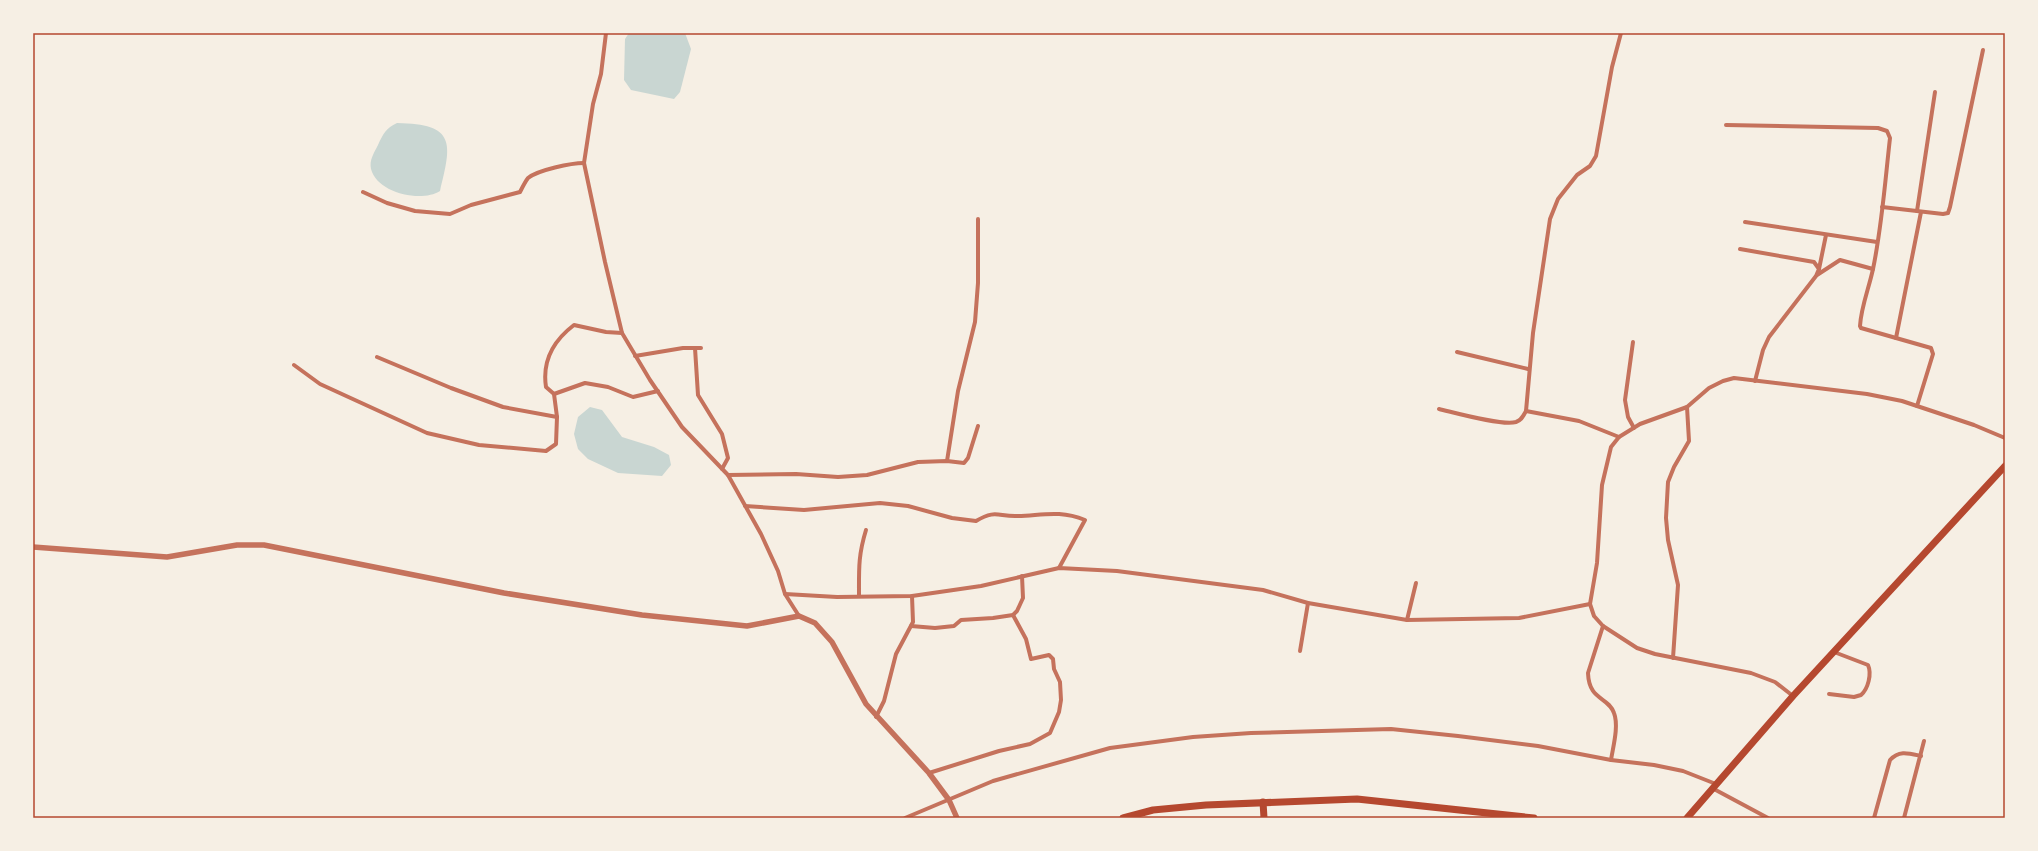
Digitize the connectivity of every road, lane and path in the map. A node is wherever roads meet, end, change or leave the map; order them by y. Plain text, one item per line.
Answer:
1 (606, 33) edge
2 (1621, 33) edge
3 (1983, 50) dead end
4 (1935, 92) dead end
5 (1726, 125) dead end
6 (584, 163) junction
7 (363, 192) dead end
8 (1882, 207) junction
9 (1919, 211) junction
10 (978, 219) dead end
11 (1745, 222) dead end
12 (1826, 235) junction
13 (1877, 242) junction
14 (1740, 250) dead end
15 (1819, 269) junction
16 (1873, 269) junction
17 (1816, 276) junction
18 (622, 334) junction
19 (1896, 338) junction
20 (1633, 342) dead end
21 (696, 348) junction
22 (701, 348) dead end
23 (1457, 352) dead end
24 (635, 356) junction
25 (377, 357) dead end
26 (294, 365) dead end
27 (1528, 370) junction
28 (1755, 381) junction
29 (658, 391) junction
30 (554, 394) junction
31 (1917, 406) junction
32 (1687, 407) junction
33 (1439, 409) dead end
34 (1526, 410) junction
35 (557, 417) junction
36 (978, 426) dead end
37 (1634, 428) junction
38 (1619, 437) junction
39 (2005, 438) edge
40 (947, 461) junction
41 (2005, 466) edge
42 (722, 469) junction
43 (728, 475) junction
44 (745, 506) junction
45 (866, 530) dead end
46 (33, 547) edge
47 (1059, 568) junction
48 (1022, 576) junction
49 (1416, 583) dead end
50 (786, 594) junction
51 (859, 596) junction
52 (912, 596) junction
53 (1308, 603) junction
54 (1590, 604) junction
55 (1013, 615) junction
56 (799, 616) junction
57 (1407, 620) junction
58 (911, 626) junction
59 (1603, 626) junction
60 (1300, 651) dead end
61 (1833, 652) junction
62 (1673, 658) junction
63 (1829, 694) dead end
64 (1793, 696) junction
65 (876, 717) junction
66 (1924, 741) dead end
67 (1921, 756) junction
68 (1611, 760) junction
69 (929, 773) junction
70 (1714, 786) junction
71 (949, 800) junction
72 (1263, 802) junction
73 (905, 818) edge
74 (957, 818) edge
75 (1123, 818) edge
76 (1264, 818) edge
77 (1534, 818) edge
78 (1687, 818) edge
79 (1768, 818) edge
80 (1874, 818) edge
81 (1904, 818) edge

1 - 6 street
2 - 27 street
3 - 9 street
4 - 9 street
5 - 8 street
6 - 7 street
6 - 18 street
8 - 9 street
8 - 13 street
9 - 19 street
10 - 40 street
11 - 12 street
12 - 13 street
12 - 15 street
13 - 16 street
14 - 15 street
15 - 17 street
16 - 17 street
16 - 19 street
17 - 28 street
18 - 24 street
18 - 30 street
19 - 31 street
20 - 37 street
21 - 22 street
21 - 24 street
21 - 42 street
23 - 27 street
24 - 29 street
25 - 35 street
26 - 35 street
27 - 34 street
28 - 31 street
28 - 32 street
29 - 30 street
29 - 42 street
30 - 35 street
31 - 39 street
32 - 37 street
32 - 62 street
33 - 34 street
34 - 38 street
36 - 40 street
37 - 38 street
38 - 54 street
40 - 43 street
41 - 61 main road
42 - 43 street
43 - 44 street
44 - 47 street
44 - 50 street
45 - 51 street
46 - 56 street
47 - 48 street
47 - 53 street
48 - 52 street
48 - 55 street
49 - 57 street
50 - 51 street
50 - 56 street
51 - 52 street
52 - 58 street
53 - 57 street
53 - 60 street
54 - 57 street
54 - 59 street
55 - 58 street
55 - 69 street
56 - 65 street
58 - 65 street
59 - 62 street
59 - 68 street
61 - 63 street
61 - 64 main road
62 - 64 street
64 - 70 main road
65 - 69 street
66 - 67 street
67 - 80 street
67 - 81 street
68 - 70 street
68 - 71 street
69 - 71 street
70 - 78 main road
70 - 79 street
71 - 73 street
71 - 74 street
72 - 75 main road
72 - 76 main road
72 - 77 main road

